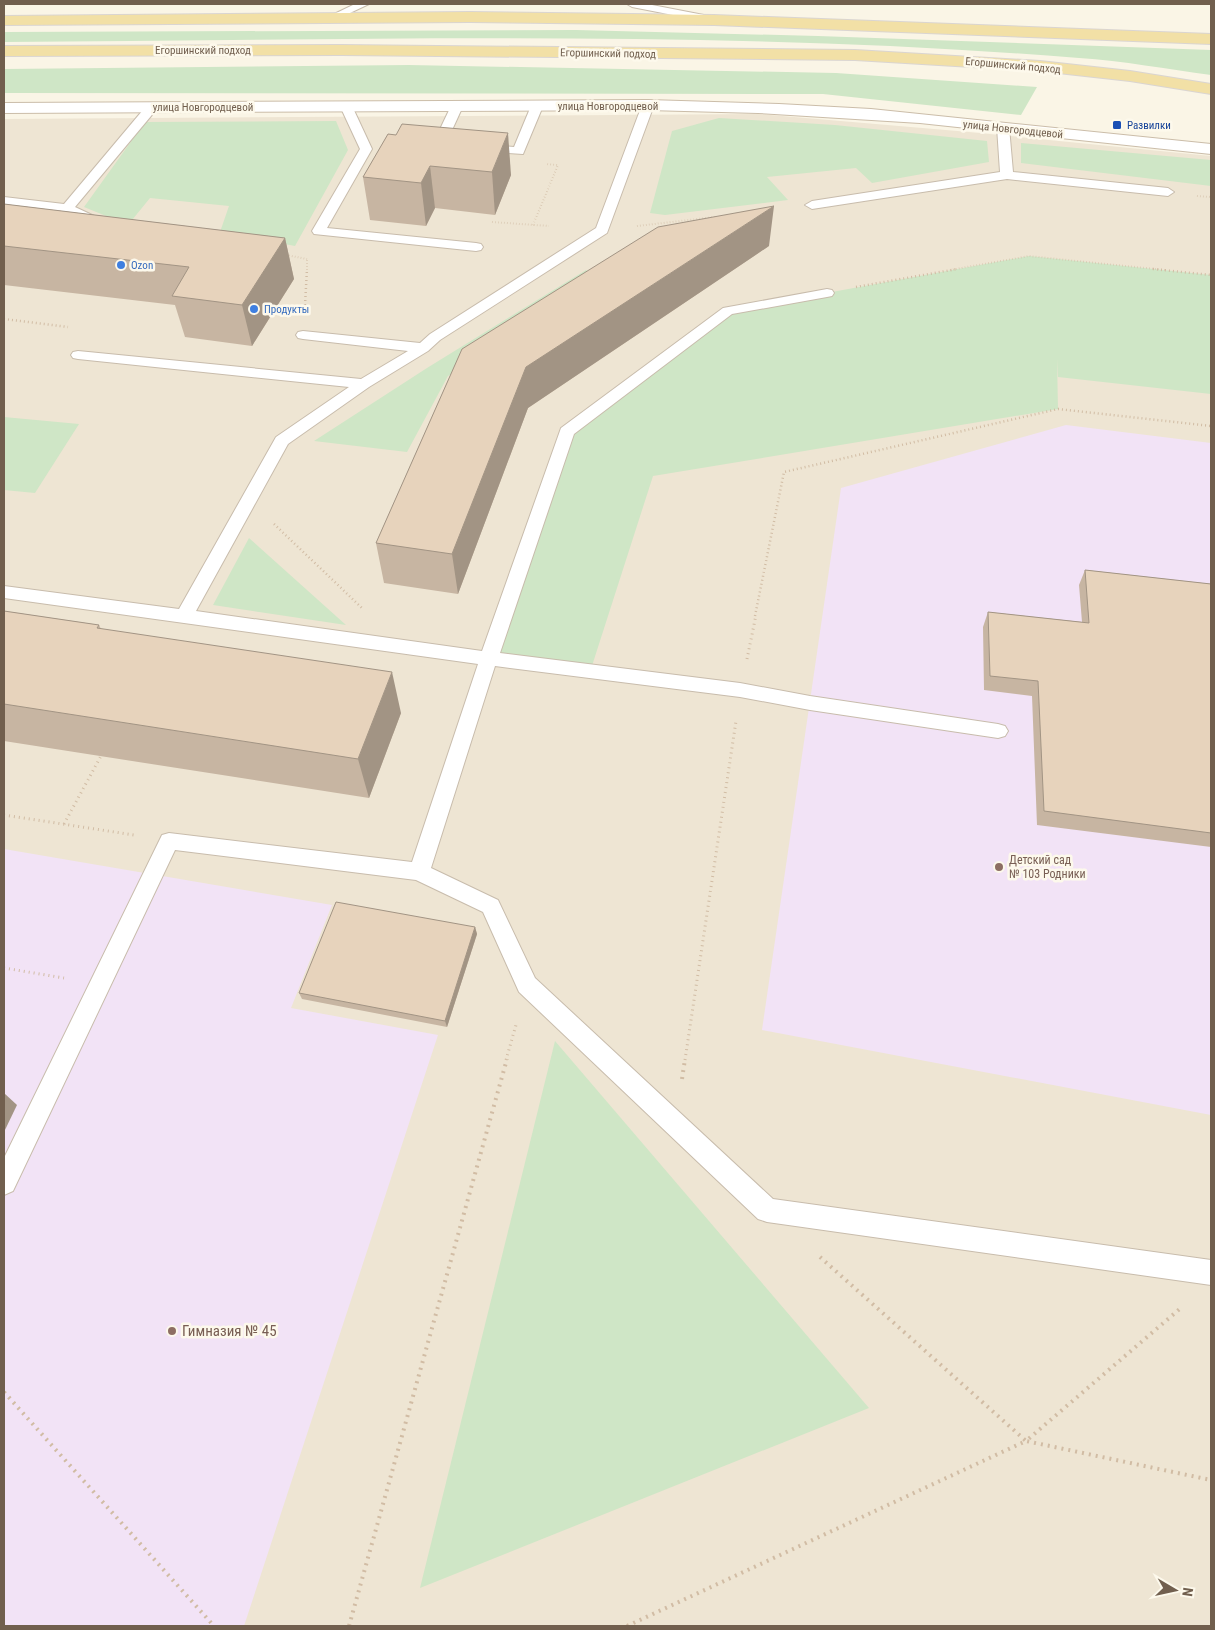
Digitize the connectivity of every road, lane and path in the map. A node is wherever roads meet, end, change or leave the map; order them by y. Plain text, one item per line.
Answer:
1 (364, 4) edge
2 (632, 4) edge
3 (331, 18) junction
4 (714, 20) junction
5 (4, 21) edge
6 (1211, 39) edge
7 (4, 51) edge
8 (1211, 89) edge
9 (648, 105) junction
10 (346, 106) junction
11 (457, 106) junction
12 (538, 106) junction
13 (152, 107) junction
14 (4, 108) edge
15 (1003, 127) junction
16 (1211, 149) edge
17 (1007, 175) junction
18 (1168, 192) dead end
19 (4, 201) edge
20 (812, 205) dead end
21 (67, 208) junction
22 (114, 227) edge
23 (319, 231) junction
24 (476, 247) dead end
25 (278, 253) edge
26 (308, 259) junction
27 (1211, 275) edge
28 (827, 293) joint
29 (4, 319) edge
30 (303, 335) joint
31 (423, 348) junction
32 (78, 355) joint
33 (364, 384) junction
34 (1211, 426) edge
35 (248, 500) junction
36 (4, 592) edge
37 (184, 616) junction
38 (405, 648) junction
39 (489, 658) junction
40 (740, 690) junction
41 (998, 731) dead end
42 (104, 751) edge
43 (4, 815) edge
44 (64, 824) junction
45 (169, 840) junction
46 (419, 872) junction
47 (4, 968) edge
48 (99, 984) junction
49 (527, 985) junction
50 (675, 1124) junction
51 (4, 1183) edge
52 (819, 1256) dead end
53 (1211, 1273) edge
54 (1189, 1301) dead end
55 (4, 1392) edge
56 (1026, 1440) junction
57 (1211, 1480) edge
58 (214, 1626) edge
59 (349, 1626) edge
60 (627, 1626) edge

1 - 3 lane
2 - 4 lane
3 - 4 main road
3 - 5 main road
4 - 6 main road
7 - 8 main road, Егоршинский подход
9 - 12 street, улица Новгородцевой
9 - 15 street, улица Новгородцевой
9 - 31 lane
10 - 11 street, улица Новгородцевой
10 - 13 street, улица Новгородцевой
10 - 23 lane
11 - 12 street, улица Новгородцевой
11 - 12 lane
13 - 14 street, улица Новгородцевой
13 - 21 lane
15 - 16 street, улица Новгородцевой
15 - 17 lane
17 - 18 lane
17 - 20 lane
19 - 21 lane
21 - 22 lane
23 - 24 lane
23 - 26 path
25 - 26 path
26 - 30 path
27 - 28 path
28 - 39 lane
29 - 32 path
30 - 31 lane
31 - 33 lane
32 - 33 lane
33 - 35 lane
34 - 40 path
35 - 37 lane
35 - 38 path
36 - 37 lane
37 - 38 lane
38 - 39 lane
39 - 40 lane
39 - 46 lane
40 - 41 lane
40 - 50 path
42 - 44 path
43 - 44 path
44 - 45 path
45 - 46 lane
45 - 48 lane
46 - 49 lane
47 - 48 path
48 - 51 lane
49 - 50 lane
49 - 59 path
50 - 53 lane
52 - 56 path
54 - 56 path
55 - 58 path
56 - 57 path
56 - 60 path

